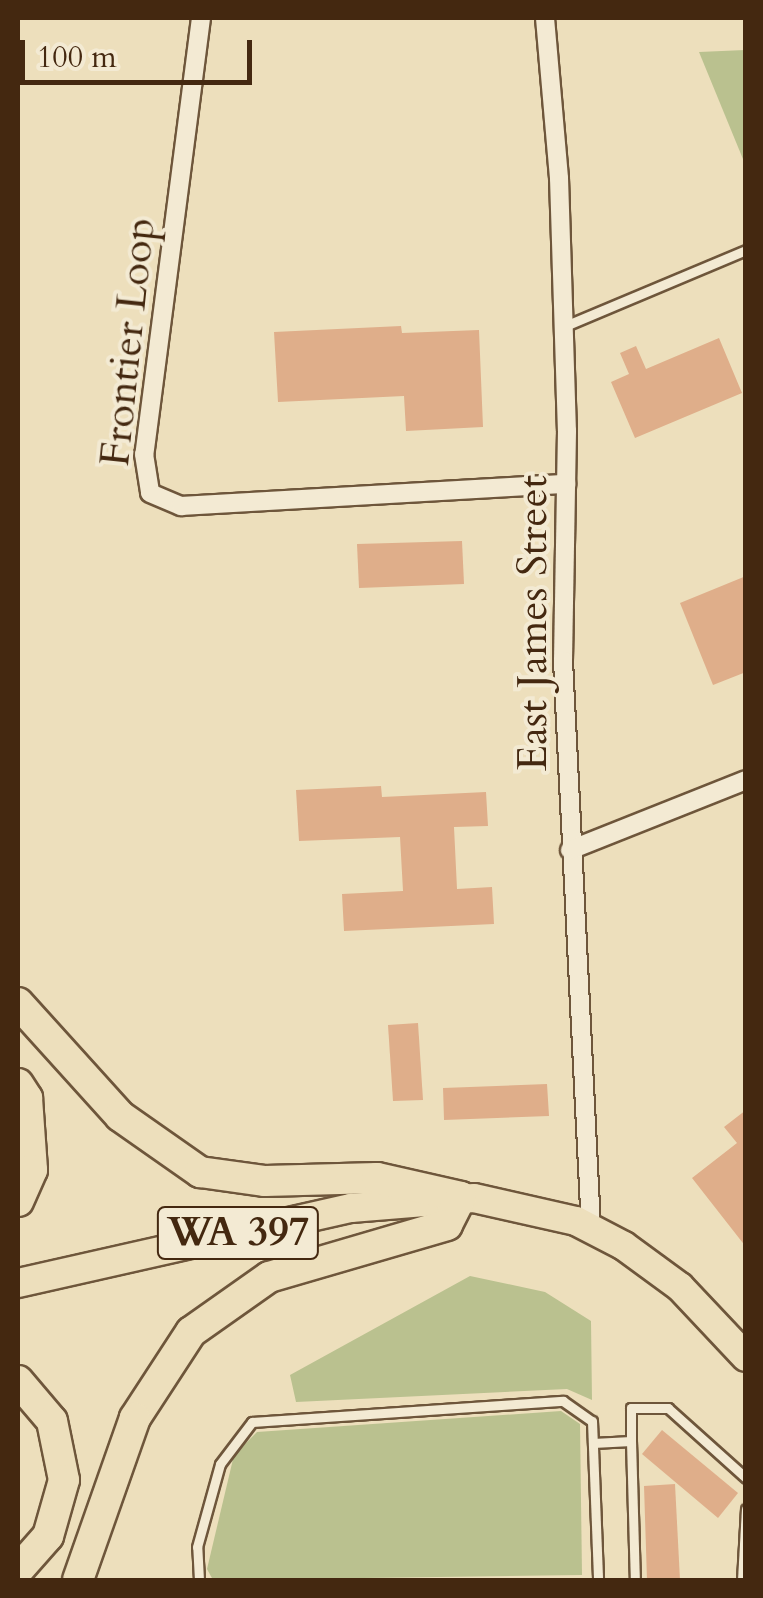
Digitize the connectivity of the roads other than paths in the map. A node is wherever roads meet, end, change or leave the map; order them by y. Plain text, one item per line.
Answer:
1 (201, 18) edge
2 (544, 18) edge
3 (746, 250) edge
4 (565, 326) junction
5 (566, 484) junction
6 (746, 780) edge
7 (570, 850) junction
8 (18, 1003) edge
9 (18, 1084) edge
10 (461, 1198) junction
11 (18, 1200) edge
12 (591, 1228) junction
13 (18, 1283) edge
14 (746, 1357) edge
15 (18, 1380) edge
16 (632, 1442) junction
17 (593, 1443) junction
18 (746, 1478) edge
19 (746, 1509) edge
20 (18, 1570) edge
21 (78, 1580) edge
22 (199, 1580) edge
23 (598, 1580) edge
24 (635, 1580) edge
25 (742, 1580) edge

1 - 5 street, Frontier Loop
2 - 4 street, East James Street
3 - 4 lane
4 - 5 street, East James Street
5 - 7 street, East James Street
6 - 7 street
7 - 12 street, East James Street
8 - 10 highway
9 - 11 highway
10 - 12 main road, WA 397
10 - 13 main road, WA 397
10 - 21 highway
12 - 14 main road, WA 397
15 - 20 highway
16 - 17 lane
16 - 18 lane
16 - 24 lane
17 - 22 lane
17 - 23 lane
19 - 25 lane

